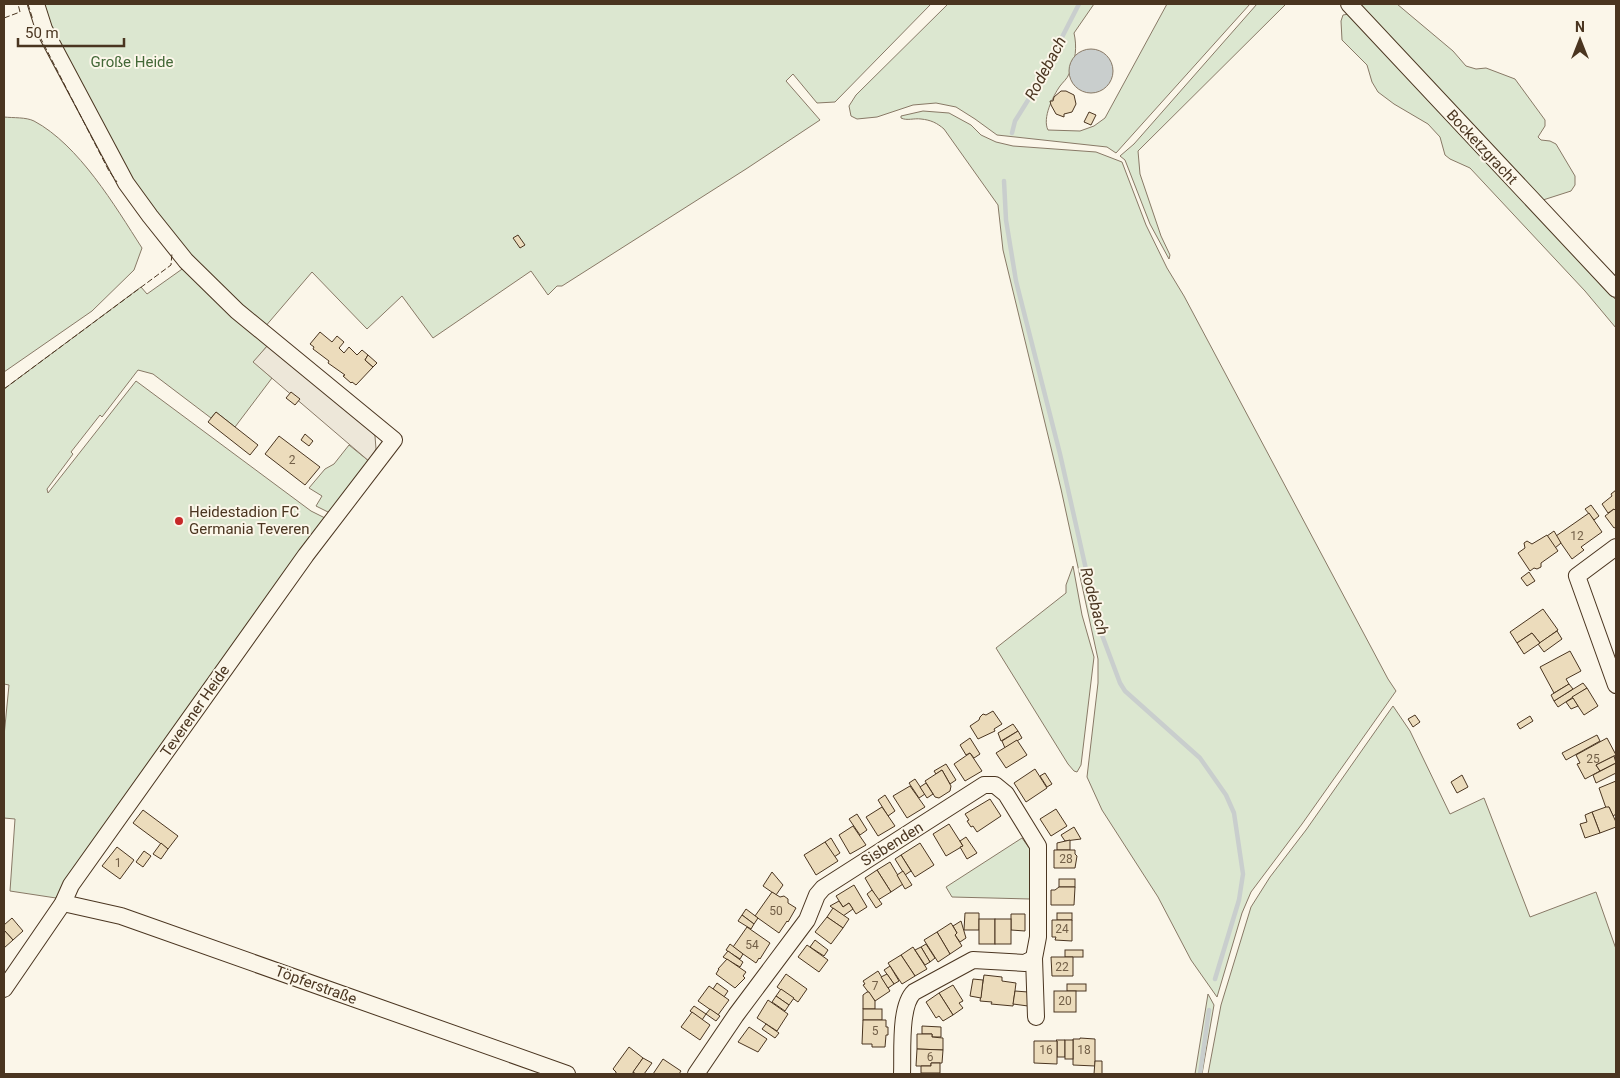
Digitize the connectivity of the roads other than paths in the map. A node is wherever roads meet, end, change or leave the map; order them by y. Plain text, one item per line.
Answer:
1 (36, 4) edge
2 (1349, 4) edge
3 (1616, 289) edge
4 (1616, 547) edge
5 (1616, 685) edge
6 (62, 903) junction
7 (1034, 958) junction
8 (4, 988) edge
9 (1036, 1017) dead end
10 (567, 1074) edge
11 (696, 1074) edge
12 (902, 1074) edge

1 - 6 street, Teverener Heide
2 - 3 street, Bocketzgracht
4 - 5 street
6 - 8 street, Teverener Heide
6 - 10 street, Töpferstraße
7 - 9 street, Sisbenden
7 - 11 street, Sisbenden
7 - 12 street

